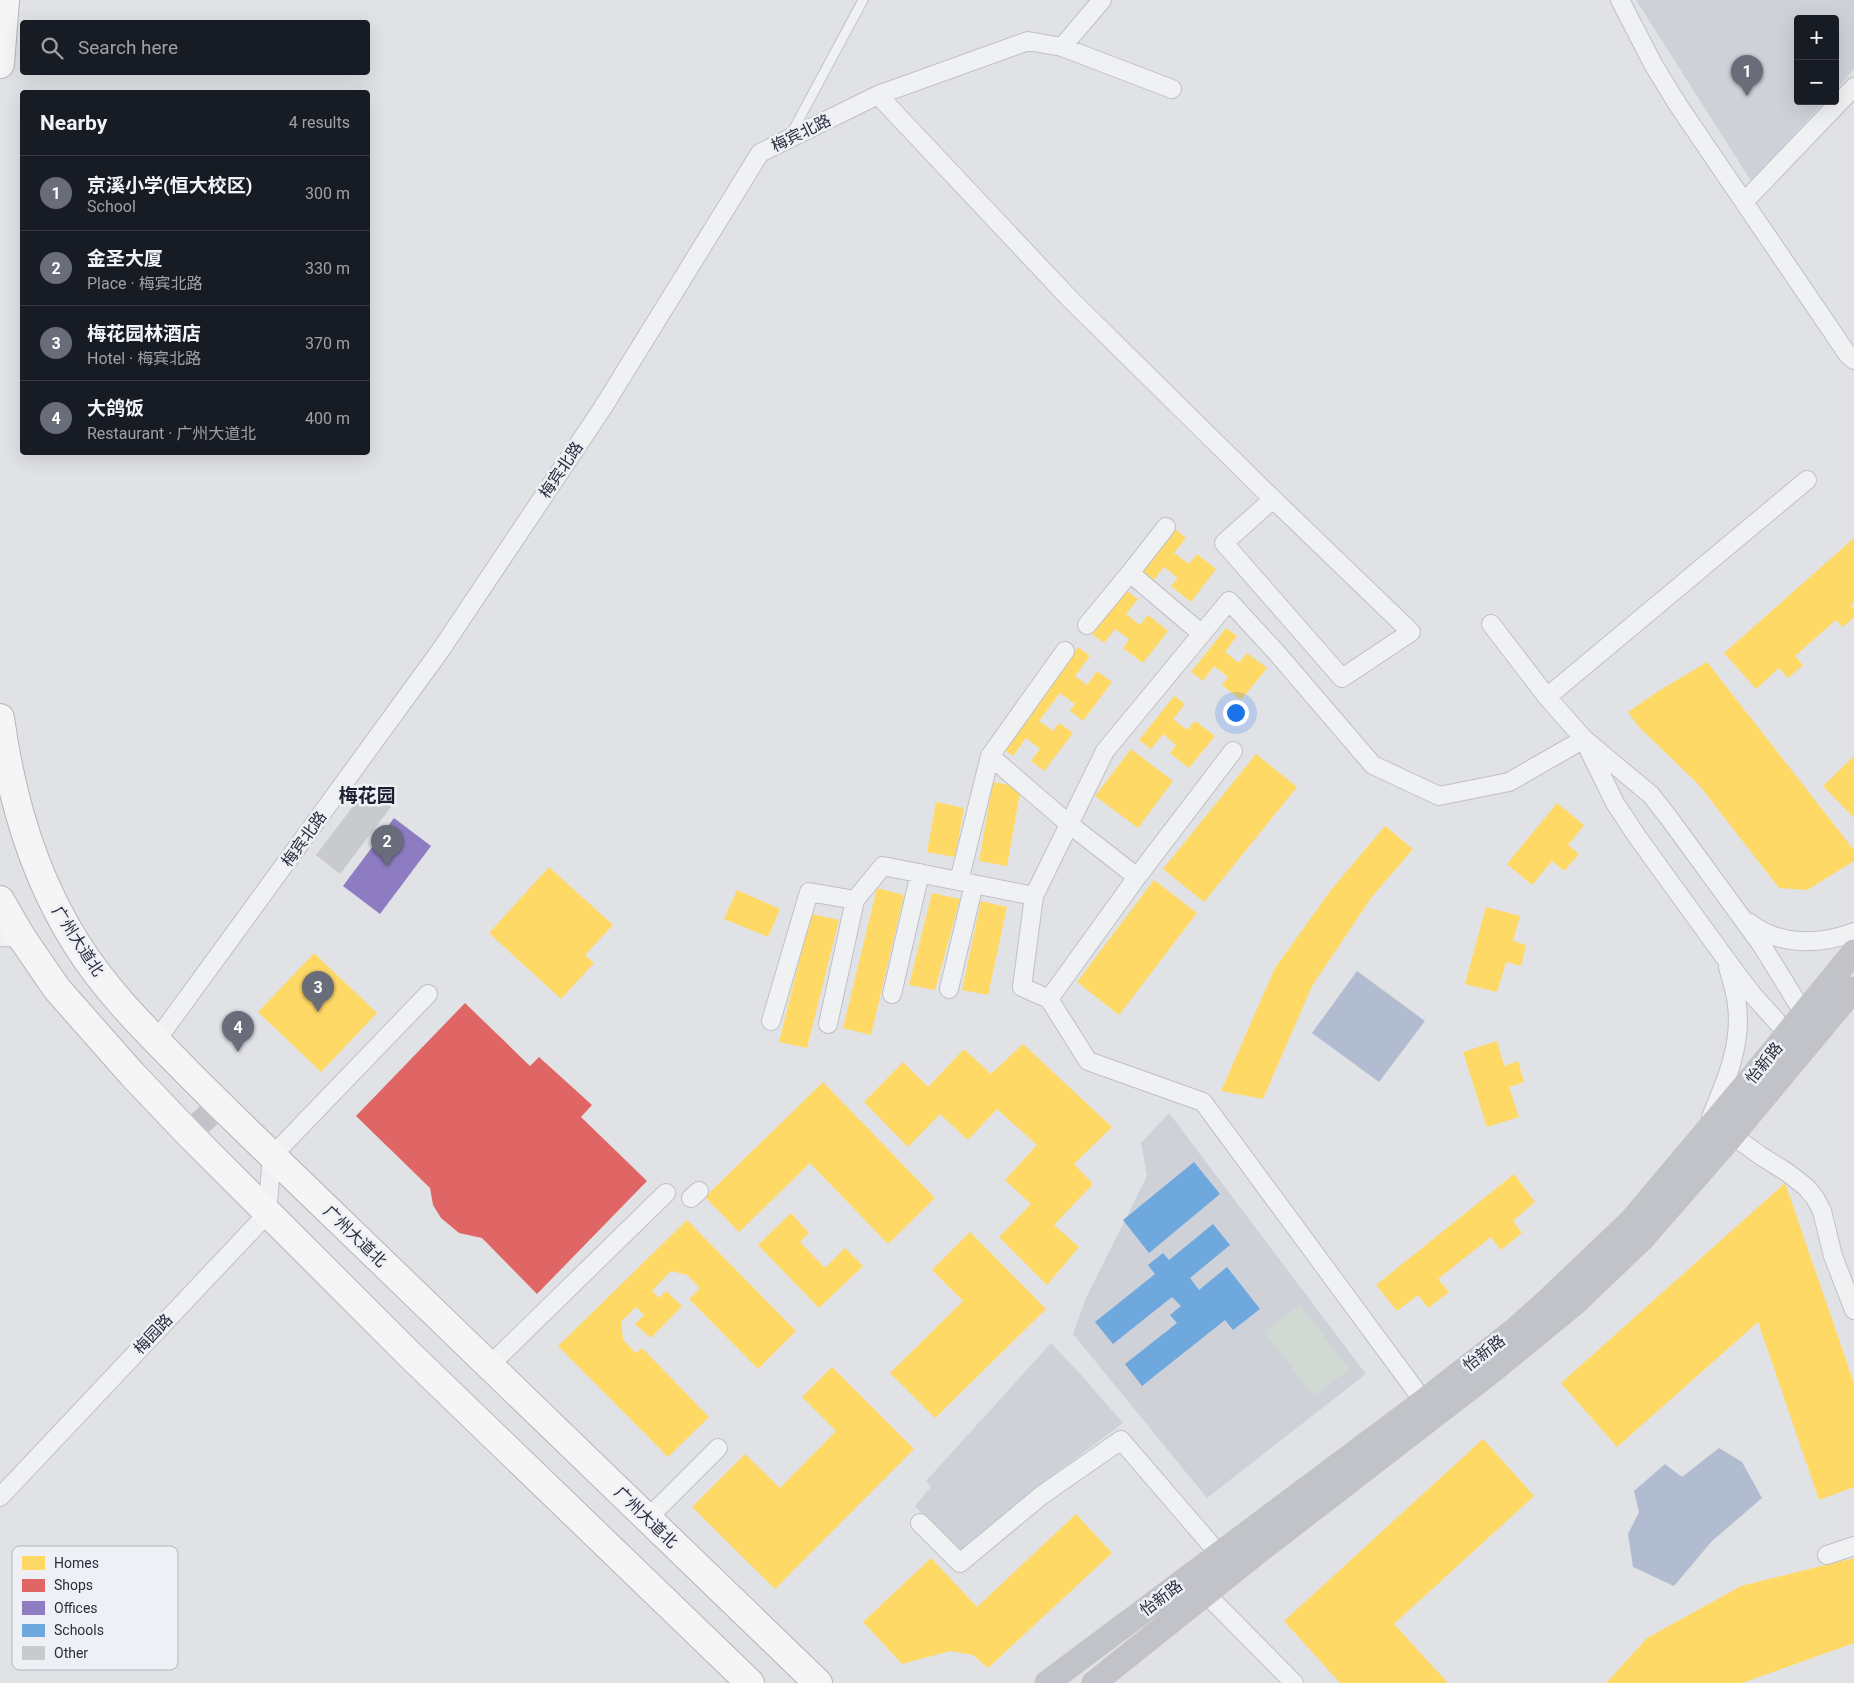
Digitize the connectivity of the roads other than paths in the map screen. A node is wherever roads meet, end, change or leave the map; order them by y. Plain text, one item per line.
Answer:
1 (4, 0) edge
2 (863, 0) edge
3 (1102, 0) edge
4 (1620, 0) edge
5 (1062, 47) junction
6 (0, 64) edge
7 (1854, 87) edge
8 (1172, 89) dead end
9 (878, 95) junction
10 (788, 138) junction
11 (1744, 202) junction
12 (1854, 360) edge
13 (1807, 480) dead end
14 (1273, 499) junction
15 (1166, 527) dead end
16 (1130, 573) junction
17 (1491, 624) dead end
18 (1087, 625) dead end
19 (1202, 634) junction
20 (1064, 652) dead end
21 (1547, 697) junction
22 (0, 718) edge
23 (1584, 739) junction
24 (1234, 750) dead end
25 (990, 756) junction
26 (1069, 824) junction
27 (920, 873) junction
28 (1137, 877) junction
29 (967, 883) junction
30 (1034, 896) junction
31 (0, 900) edge
32 (855, 900) junction
33 (1740, 915) junction
34 (1854, 932) edge
35 (11, 937) edge
36 (1726, 959) junction
37 (1850, 963) edge
38 (949, 989) dead end
39 (1854, 989) edge
40 (428, 994) dead end
41 (892, 994) dead end
42 (1049, 999) junction
43 (1804, 1014) junction
44 (771, 1021) dead end
45 (828, 1024) dead end
46 (1788, 1034) junction
47 (1813, 1039) junction
48 (156, 1041) junction
49 (220, 1104) junction
50 (189, 1134) junction
51 (1732, 1135) junction
52 (1703, 1137) junction
53 (272, 1156) junction
54 (666, 1193) dead end
55 (267, 1214) junction
56 (1854, 1310) edge
57 (490, 1365) junction
58 (1429, 1408) junction
59 (718, 1448) dead end
60 (0, 1497) edge
61 (648, 1518) junction
62 (920, 1523) dead end
63 (1854, 1546) edge
64 (1219, 1554) junction
65 (1827, 1555) dead end
66 (1205, 1594) junction
67 (750, 1683) edge
68 (818, 1683) edge
69 (1047, 1683) edge
70 (1094, 1683) edge
71 (1294, 1683) edge

1 - 6 highway
2 - 10 lane
3 - 5 street
4 - 11 street
5 - 8 street, 梅宾北路
5 - 9 street, 梅宾北路
7 - 11 street
9 - 10 street, 梅宾北路
9 - 14 street
10 - 48 street, 梅宾北路
11 - 12 street
13 - 21 street
14 - 14 street
15 - 16 street
16 - 18 street
16 - 19 street
17 - 21 street
19 - 23 street
19 - 26 street
20 - 25 street
21 - 23 street
22 - 48 highway, 广州大道北
23 - 33 street
23 - 36 street
24 - 28 street
25 - 26 street
25 - 29 street
26 - 28 street
26 - 30 street
27 - 29 street
27 - 32 street
27 - 41 street
28 - 42 street
29 - 30 street
29 - 38 street
30 - 42 street
31 - 35 highway
32 - 44 street
32 - 45 street
33 - 34 street
33 - 43 street
35 - 50 highway
36 - 46 street
36 - 52 street
37 - 43 main road, 怡新路
39 - 47 main road, 怡新路
40 - 53 street
42 - 58 street
43 - 46 main road, 怡新路
43 - 47 street
46 - 47 street
46 - 52 main road, 怡新路
47 - 51 main road, 怡新路
48 - 49 highway, 广州大道北
49 - 50 main road
49 - 53 highway, 广州大道北
50 - 55 highway
51 - 56 street
51 - 58 main road, 怡新路
52 - 58 main road, 怡新路
53 - 55 street
53 - 57 highway, 广州大道北
54 - 57 street
55 - 60 street, 梅园路
55 - 67 highway
57 - 61 highway, 广州大道北
58 - 64 main road, 怡新路
58 - 66 main road, 怡新路
59 - 61 street
61 - 68 highway, 广州大道北
62 - 64 street
63 - 65 street
64 - 69 main road, 怡新路
66 - 70 main road, 怡新路
66 - 71 street

